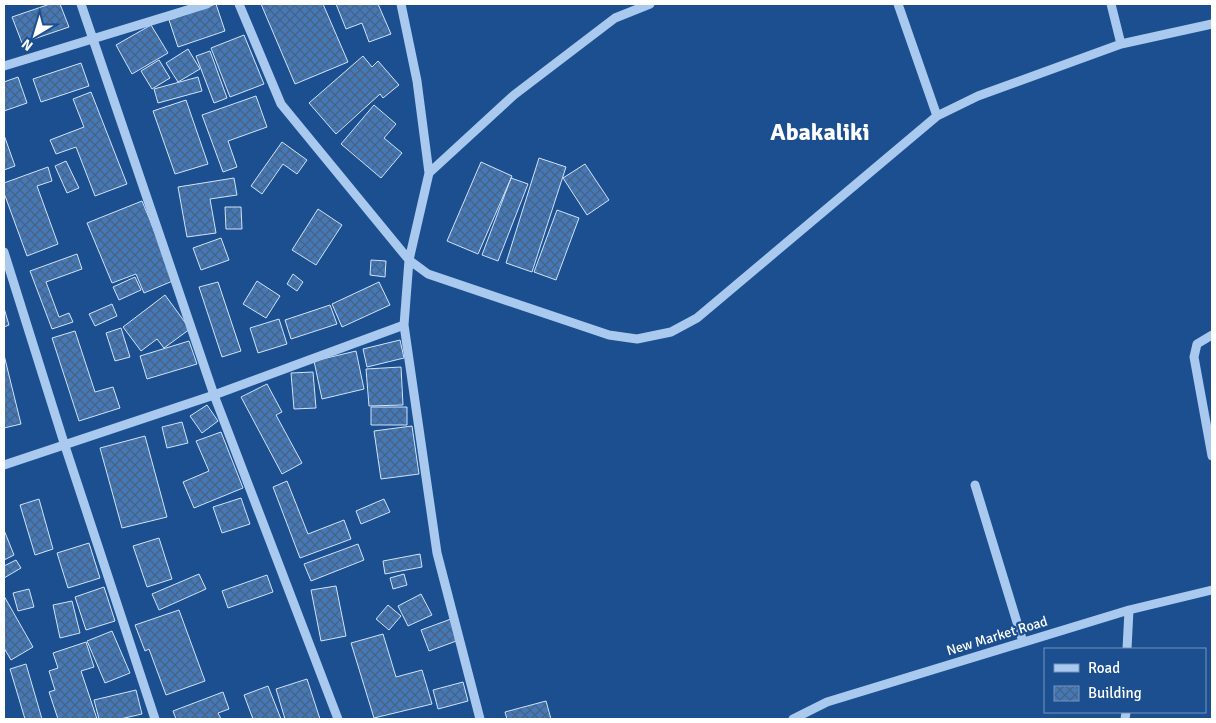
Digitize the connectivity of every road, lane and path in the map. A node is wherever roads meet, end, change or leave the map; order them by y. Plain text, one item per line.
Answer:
1 (81, 4) edge
2 (207, 4) edge
3 (239, 4) edge
4 (401, 4) edge
5 (650, 4) edge
6 (898, 4) edge
7 (1111, 4) edge
8 (1212, 24) edge
9 (93, 40) junction
10 (1122, 44) junction
11 (4, 66) edge
12 (937, 116) junction
13 (429, 173) junction
14 (4, 252) edge
15 (409, 260) junction
16 (404, 325) junction
17 (1212, 335) edge
18 (214, 395) junction
19 (65, 446) junction
20 (1212, 456) edge
21 (4, 465) edge
22 (976, 485) dead end
23 (1212, 590) edge
24 (1128, 610) junction
25 (1023, 642) junction
26 (1127, 648) edge
27 (155, 719) edge
28 (338, 719) edge
29 (480, 719) edge
30 (793, 719) edge

1 - 9 street
2 - 9 street
3 - 15 street
4 - 13 street
5 - 13 street
6 - 12 street
7 - 10 street
8 - 10 street
9 - 11 street
9 - 18 street
10 - 12 street
12 - 15 street
13 - 15 street
14 - 19 street
15 - 16 street
16 - 18 street
16 - 29 street
17 - 20 street
18 - 19 street
18 - 28 street
19 - 21 street
19 - 27 street
22 - 25 street
23 - 24 street, New Market Road
24 - 25 street, New Market Road
24 - 26 street
25 - 30 street, New Market Road

